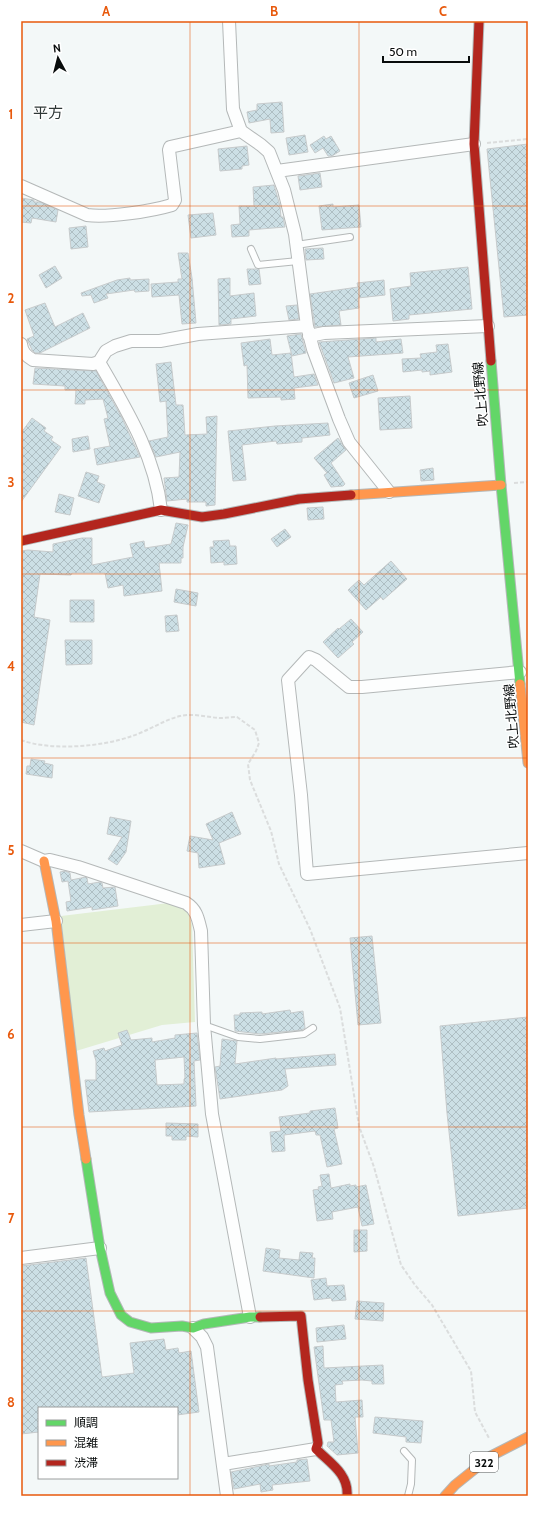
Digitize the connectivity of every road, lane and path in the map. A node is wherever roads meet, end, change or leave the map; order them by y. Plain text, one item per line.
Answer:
1 (229, 21) edge
2 (479, 21) edge
3 (240, 131) junction
4 (528, 139) edge
5 (474, 144) junction
6 (276, 171) junction
7 (21, 186) edge
8 (350, 237) dead end
9 (296, 245) junction
10 (251, 249) dead end
11 (298, 261) junction
12 (488, 326) junction
13 (308, 331) junction
14 (21, 344) edge
15 (99, 362) junction
16 (501, 485) junction
17 (389, 492) junction
18 (162, 510) junction
19 (21, 541) edge
20 (520, 672) junction
21 (21, 740) edge
22 (528, 763) edge
23 (21, 851) edge
24 (528, 853) edge
25 (44, 861) junction
26 (56, 921) junction
27 (21, 924) edge
28 (204, 1025) junction
29 (313, 1028) dead end
30 (100, 1248) junction
31 (21, 1258) edge
32 (250, 1317) junction
33 (193, 1328) junction
34 (528, 1437) edge
35 (316, 1449) junction
36 (404, 1451) dead end
37 (498, 1452) junction
38 (223, 1464) junction
39 (227, 1496) edge
40 (347, 1496) edge
41 (408, 1496) edge
42 (445, 1496) edge

1 - 3 street
2 - 5 main road, 吹上北野線
3 - 6 street
3 - 7 street
4 - 5 path
5 - 6 street
5 - 12 main road, 吹上北野線
6 - 9 street
8 - 9 lane
9 - 11 street
10 - 11 lane
11 - 13 street
12 - 13 street
12 - 16 main road, 吹上北野線
13 - 15 street
13 - 17 street
14 - 15 street
15 - 18 street
16 - 17 main road
16 - 20 main road, 吹上北野線
17 - 18 main road
18 - 19 main road
20 - 22 main road, 吹上北野線
20 - 24 street
21 - 37 path
23 - 25 street
25 - 26 main road
25 - 28 street
26 - 27 street
26 - 30 main road
28 - 29 lane
28 - 32 street
30 - 31 street
30 - 33 main road
32 - 33 main road
32 - 35 main road
33 - 38 street
34 - 37 main road, 322
35 - 38 street
35 - 40 main road
36 - 41 lane
37 - 42 main road, 322
38 - 39 street

